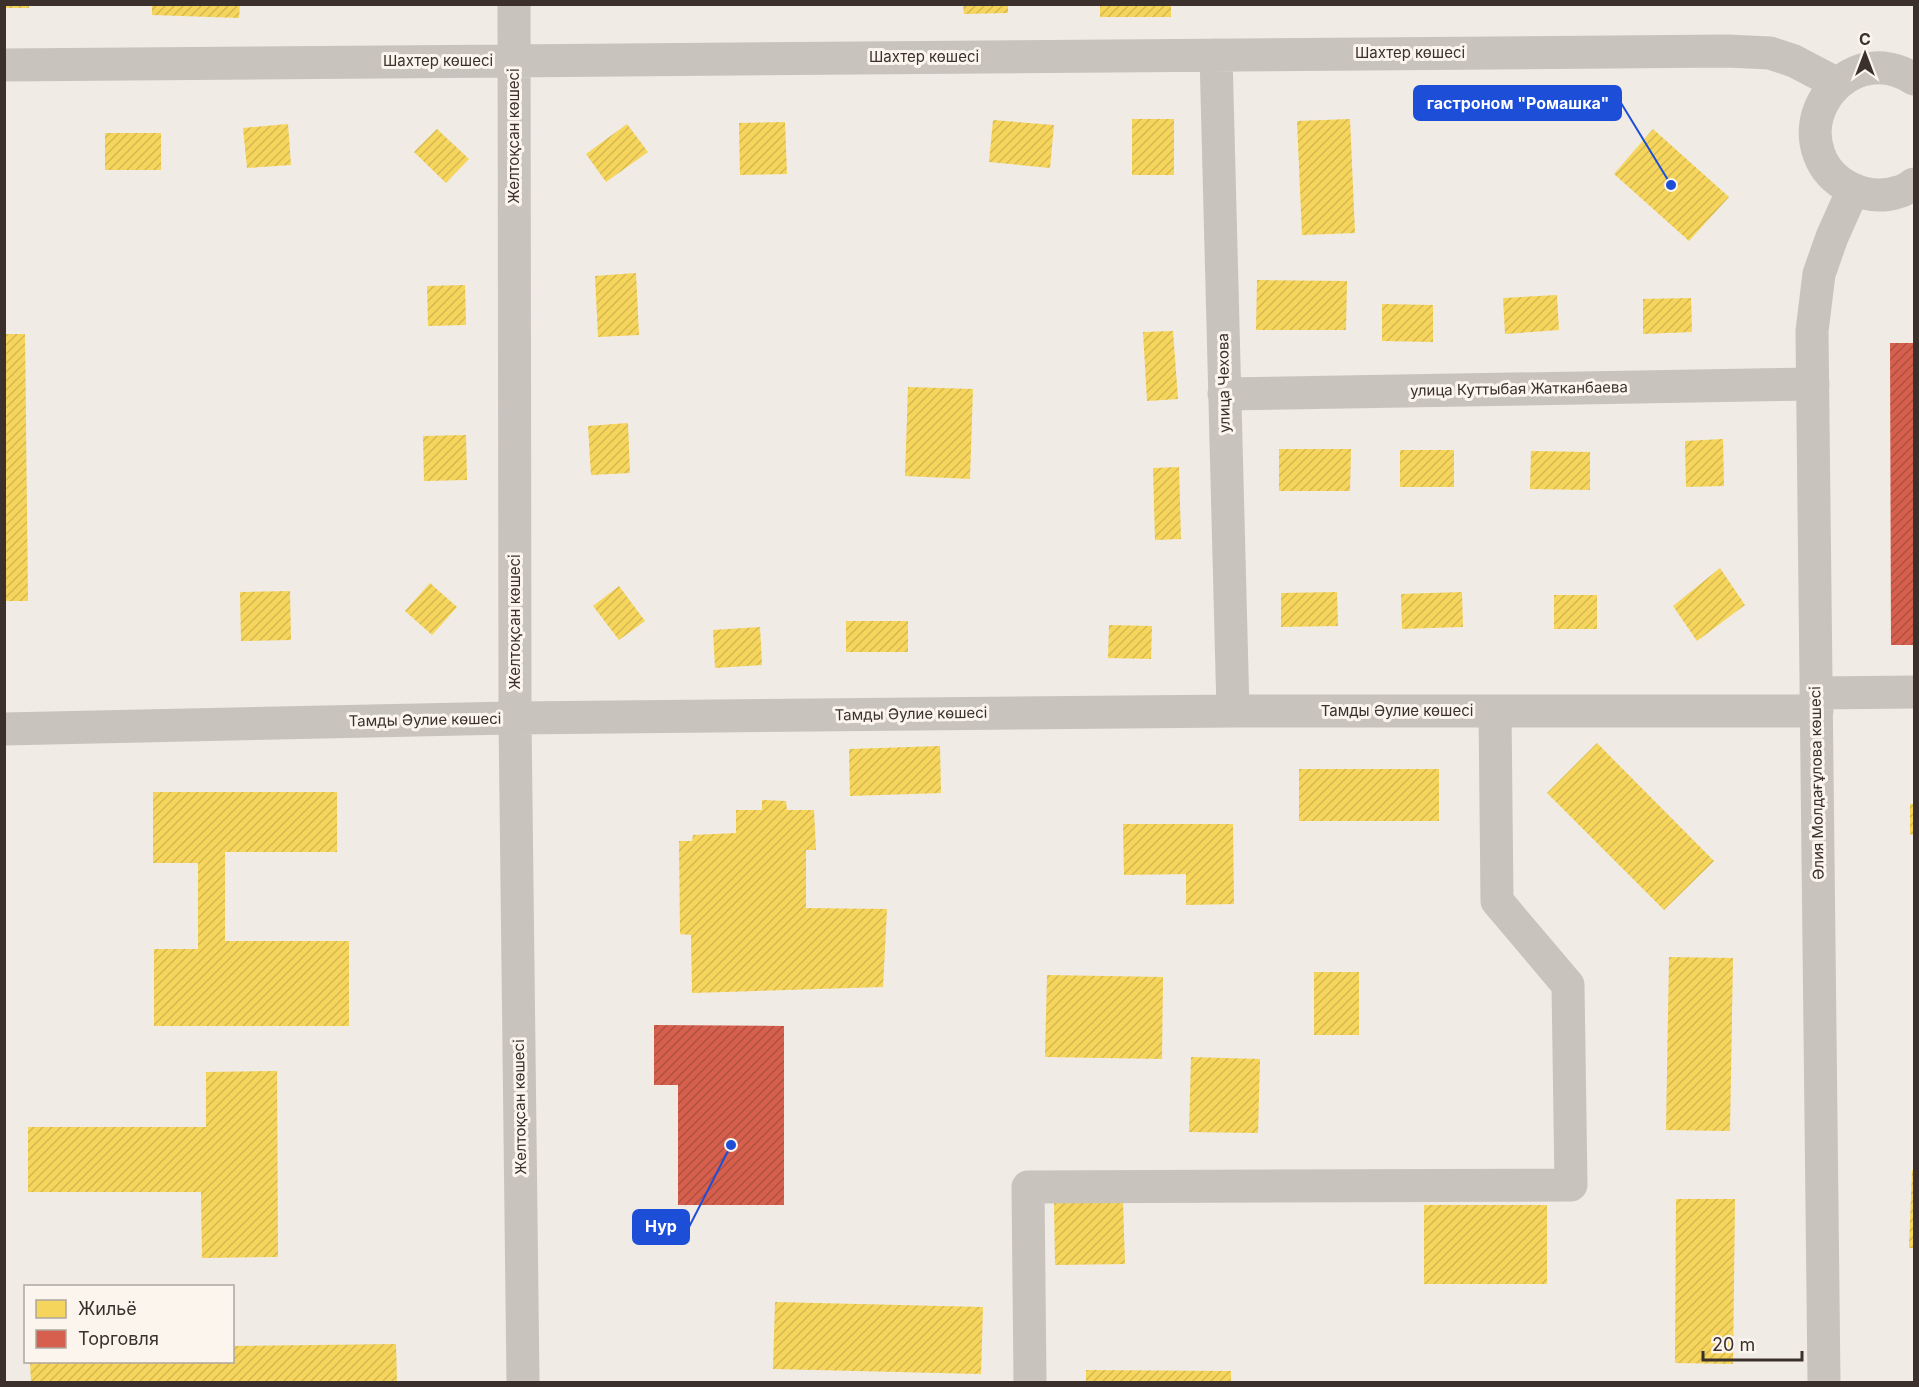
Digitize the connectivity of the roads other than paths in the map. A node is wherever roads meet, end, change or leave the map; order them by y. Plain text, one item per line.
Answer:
1 (514, 4) edge
2 (1216, 55) junction
3 (514, 61) junction
4 (4, 65) edge
5 (1914, 79) edge
6 (1836, 83) junction
7 (1914, 184) edge
8 (1853, 190) junction
9 (1813, 384) junction
10 (1224, 394) junction
11 (1914, 692) edge
12 (1816, 702) junction
13 (1233, 711) junction
14 (1495, 711) junction
15 (515, 718) junction
16 (4, 729) edge
17 (522, 1383) edge
18 (1030, 1383) edge
19 (1824, 1383) edge

1 - 3 street, Желтоқсан көшесі
2 - 3 street, Шахтер көшесі
2 - 6 street, Шахтер көшесі
2 - 10 street, улица Чехова
3 - 4 street, Шахтер көшесі
3 - 15 street, Желтоқсан көшесі
5 - 6 street
6 - 8 street
7 - 8 street
8 - 9 street, Әлия Молдағұлова көшесі
9 - 10 street, улица Куттыбая Жатканбаева
9 - 12 street, Әлия Молдағұлова көшесі
10 - 13 street, улица Чехова
11 - 12 street, Тамды Әулие көшесі
12 - 14 street, Тамды Әулие көшесі
12 - 19 street, Әлия Молдағұлова көшесі
13 - 14 street, Тамды Әулие көшесі
13 - 15 street, Тамды Әулие көшесі
14 - 18 street
15 - 16 street, Тамды Әулие көшесі
15 - 17 street, Желтоқсан көшесі

